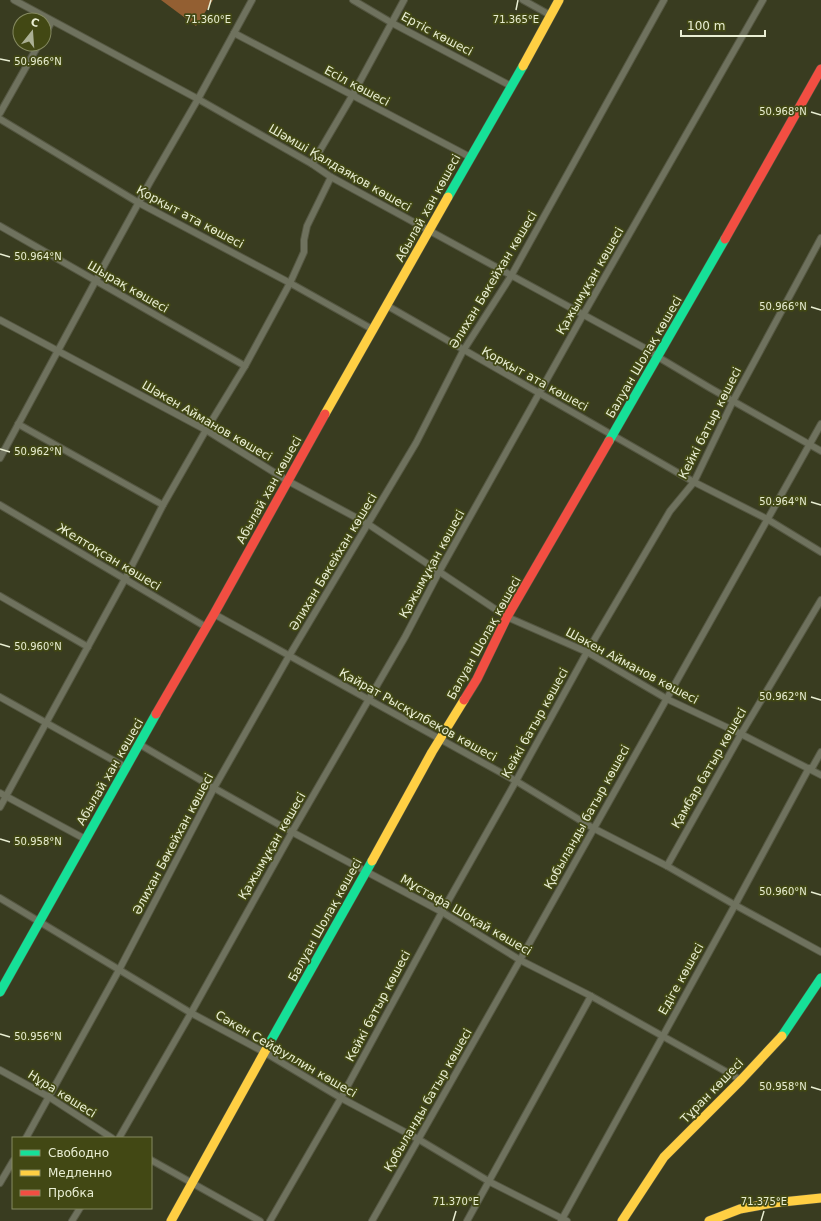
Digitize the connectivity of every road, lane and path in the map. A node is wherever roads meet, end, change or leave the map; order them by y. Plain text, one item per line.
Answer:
1 (14, 0) edge
2 (252, 0) edge
3 (353, 0) edge
4 (404, 0) edge
5 (523, 0) edge
6 (559, 0) edge
7 (664, 0) edge
8 (763, 0) edge
9 (35, 12) edge
10 (550, 15) junction
11 (52, 22) edge
12 (392, 23) junction
13 (234, 33) junction
14 (34, 52) edge
15 (821, 69) edge
16 (511, 86) junction
17 (352, 96) junction
18 (198, 99) junction
19 (0, 113) edge
20 (0, 119) edge
21 (470, 157) junction
22 (312, 164) junction
23 (331, 177) junction
24 (139, 203) junction
25 (0, 226) edge
26 (429, 230) junction
27 (821, 238) edge
28 (511, 276) junction
29 (95, 282) junction
30 (290, 283) junction
31 (386, 305) junction
32 (583, 315) junction
33 (0, 320) edge
34 (372, 329) junction
35 (463, 350) junction
36 (57, 351) junction
37 (658, 357) junction
38 (245, 366) junction
39 (540, 393) junction
40 (733, 401) junction
41 (18, 424) junction
42 (821, 424) edge
43 (206, 430) junction
44 (613, 435) junction
45 (809, 445) junction
46 (821, 451) edge
47 (0, 458) edge
48 (288, 481) junction
49 (694, 482) junction
50 (0, 505) edge
51 (163, 505) junction
52 (767, 519) junction
53 (368, 524) junction
54 (821, 552) edge
55 (439, 572) junction
56 (125, 579) junction
57 (0, 596) edge
58 (821, 600) edge
59 (214, 614) junction
60 (507, 618) junction
61 (206, 627) junction
62 (88, 647) junction
63 (587, 652) junction
64 (289, 656) junction
65 (0, 697) edge
66 (667, 699) junction
67 (369, 700) junction
68 (46, 723) junction
69 (741, 734) junction
70 (440, 740) junction
71 (139, 744) junction
72 (821, 752) edge
73 (127, 768) junction
74 (809, 768) junction
75 (821, 775) edge
76 (516, 781) junction
77 (214, 788) junction
78 (0, 793) edge
79 (6, 797) junction
80 (0, 807) edge
81 (593, 828) junction
82 (292, 832) junction
83 (85, 839) junction
84 (667, 866) junction
85 (366, 872) junction
86 (0, 898) edge
87 (735, 905) junction
88 (442, 912) junction
89 (40, 921) junction
90 (821, 952) edge
91 (520, 960) junction
92 (119, 970) junction
93 (821, 978) edge
94 (1, 986) edge
95 (591, 996) junction
96 (191, 1013) junction
97 (662, 1035) junction
98 (264, 1052) junction
99 (0, 1070) edge
100 (741, 1080) junction
101 (49, 1097) junction
102 (341, 1098) junction
103 (27, 1137) edge
104 (110, 1137) edge
105 (120, 1137) edge
106 (418, 1139) junction
107 (152, 1161) edge
108 (12, 1163) edge
109 (193, 1182) junction
110 (490, 1182) junction
111 (0, 1183) edge
112 (821, 1198) edge
113 (79, 1209) edge
114 (563, 1220) edge
115 (72, 1221) edge
116 (171, 1221) edge
117 (260, 1221) edge
118 (270, 1221) edge
119 (372, 1221) edge
120 (467, 1221) edge
121 (622, 1221) edge
122 (709, 1221) edge

1 - 9 street, Шәмші Қалдаяқов көшесі
2 - 13 street
3 - 12 street, Ертіс көшесі
4 - 12 street
5 - 10 street
6 - 10 street, Абылай хан көшесі
7 - 28 street, Әлихан Бөкейхан көшесі
8 - 32 street, Қажымұқан көшесі
10 - 16 street, Абылай хан көшесі
11 - 18 street, Шәмші Қалдаяқов көшесі
12 - 16 street, Ертіс көшесі
12 - 17 street
13 - 17 street, Есіл көшесі
13 - 18 street
14 - 19 street
15 - 37 street, Балуан Шолақ көшесі
16 - 21 street, Абылай хан көшесі
17 - 21 street, Есіл көшесі
17 - 22 street
18 - 22 street, Шәмші Қалдаяқов көшесі
18 - 24 street
20 - 24 street, Қорқыт ата көшесі
21 - 26 street, Абылай хан көшесі
22 - 23 street, Шәмші Қалдаяқов көшесі
23 - 26 street, Шәмші Қалдаяқов көшесі
23 - 30 street
24 - 29 street
24 - 30 street, Қорқыт ата көшесі
25 - 29 street, Шырақ көшесі
26 - 28 street, Шәмші Қалдаяқов көшесі
26 - 31 street, Абылай хан көшесі
27 - 40 street, Кейкі батыр көшесі
28 - 32 street, Шәмші Қалдаяқов көшесі
28 - 35 street, Әлихан Бөкейхан көшесі
29 - 36 street
29 - 38 street, Шырақ көшесі
30 - 34 street, Қорқыт ата көшесі
30 - 38 street
31 - 34 street, Абылай хан көшесі
31 - 35 street, Қорқыт ата көшесі
32 - 37 street, Шәмші Қалдаяқов көшесі
32 - 39 street, Қажымұқан көшесі
33 - 36 street, Шәкен Айманов көшесі
34 - 48 street, Абылай хан көшесі
35 - 39 street, Қорқыт ата көшесі
35 - 53 street, Әлихан Бөкейхан көшесі
36 - 41 street
36 - 43 street, Шәкен Айманов көшесі
37 - 40 street, Шәмші Қалдаяқов көшесі
37 - 44 street, Балуан Шолақ көшесі
38 - 43 street
39 - 44 street, Қорқыт ата көшесі
39 - 55 street, Қажымұқан көшесі
40 - 45 street, Шәмші Қалдаяқов көшесі
40 - 49 street, Кейкі батыр көшесі
41 - 47 street
41 - 51 street
42 - 45 street, Қобыланды батыр көшесі
43 - 48 street, Шәкен Айманов көшесі
43 - 51 street
44 - 49 street, Қорқыт ата көшесі
44 - 60 street, Балуан Шолақ көшесі
45 - 46 street, Шәмші Қалдаяқов көшесі
45 - 52 street, Қобыланды батыр көшесі
48 - 53 street, Шәкен Айманов көшесі
48 - 59 street, Абылай хан көшесі
49 - 52 street, Қорқыт ата көшесі
49 - 63 street, Кейкі батыр көшесі
50 - 56 street, Желтоқсан көшесі
51 - 56 street
52 - 54 street, Қорқыт ата көшесі
52 - 66 street, Қобыланды батыр көшесі
53 - 55 street, Шәкен Айманов көшесі
53 - 64 street, Әлихан Бөкейхан көшесі
55 - 60 street, Шәкен Айманов көшесі
55 - 67 street, Қажымұқан көшесі
56 - 61 street, Желтоқсан көшесі
56 - 62 street
57 - 62 street
58 - 69 street, Қамбар батыр көшесі
59 - 61 street, Абылай хан көшесі
59 - 64 street, Қайрат Рысқұлбеков көшесі
60 - 63 street, Шәкен Айманов көшесі
60 - 70 street, Балуан Шолақ көшесі
61 - 71 street, Абылай хан көшесі
62 - 68 street
63 - 66 street, Шәкен Айманов көшесі
63 - 76 street, Кейкі батыр көшесі
64 - 67 street, Қайрат Рысқұлбеков көшесі
64 - 77 street, Әлихан Бөкейхан көшесі
65 - 68 street
66 - 69 street, Шәкен Айманов көшесі
66 - 81 street, Қобыланды батыр көшесі
67 - 70 street, Қайрат Рысқұлбеков көшесі
67 - 82 street, Қажымұқан көшесі
68 - 73 street
68 - 79 street
69 - 74 street, Шәкен Айманов көшесі
69 - 84 street, Қамбар батыр көшесі
70 - 76 street, Қайрат Рысқұлбеков көшесі
70 - 85 street, Балуан Шолақ көшесі
71 - 73 street, Абылай хан көшесі
71 - 77 street, Мұстафа Шоқай көшесі
72 - 74 street, Едіге көшесі
73 - 83 street, Абылай хан көшесі
74 - 75 street, Шәкен Айманов көшесі
74 - 87 street, Едіге көшесі
76 - 81 street, Қайрат Рысқұлбеков көшесі
76 - 88 street, Кейкі батыр көшесі
77 - 82 street, Мұстафа Шоқай көшесі
77 - 92 street, Әлихан Бөкейхан көшесі
78 - 79 street
79 - 80 street
79 - 83 street
81 - 84 street, Қайрат Рысқұлбеков көшесі
81 - 91 street, Қобыланды батыр көшесі
82 - 85 street, Мұстафа Шоқай көшесі
82 - 96 street, Қажымұқан көшесі
83 - 89 street, Абылай хан көшесі
84 - 87 street, Қайрат Рысқұлбеков көшесі
85 - 88 street, Мұстафа Шоқай көшесі
85 - 98 street, Балуан Шолақ көшесі
86 - 89 street, Сәкен Сейфуллин көшесі
87 - 90 street, Қайрат Рысқұлбеков көшесі
87 - 97 street, Едіге көшесі
88 - 91 street, Мұстафа Шоқай көшесі
88 - 102 street, Кейкі батыр көшесі
89 - 92 street, Сәкен Сейфуллин көшесі
89 - 94 street, Абылай хан көшесі
91 - 95 street, Мұстафа Шоқай көшесі
91 - 106 street, Қобыланды батыр көшесі
92 - 96 street, Сәкен Сейфуллин көшесі
92 - 101 street, Әлихан Бөкейхан көшесі
93 - 100 street, Тұран көшесі
95 - 97 street, Мұстафа Шоқай көшесі
95 - 110 street
96 - 98 street, Сәкен Сейфуллин көшесі
96 - 105 street, Қажымұқан көшесі
97 - 100 street, Мұстафа Шоқай көшесі
97 - 114 street, Едіге көшесі
98 - 102 street, Сәкен Сейфуллин көшесі
98 - 109 street, Балуан Шолақ көшесі
99 - 101 street, Нұра көшесі
100 - 121 street, Тұран көшесі
101 - 103 street, Әлихан Бөкейхан көшесі
101 - 104 street, Нұра көшесі
102 - 106 street, Сәкен Сейфуллин көшесі
102 - 118 street, Кейкі батыр көшесі
106 - 110 street, Сәкен Сейфуллин көшесі
106 - 119 street, Қобыланды батыр көшесі
107 - 109 street
108 - 111 street
109 - 116 street, Балуан Шолақ көшесі
109 - 117 street
110 - 114 street, Сәкен Сейфуллин көшесі
110 - 120 street
112 - 122 street
113 - 115 street

